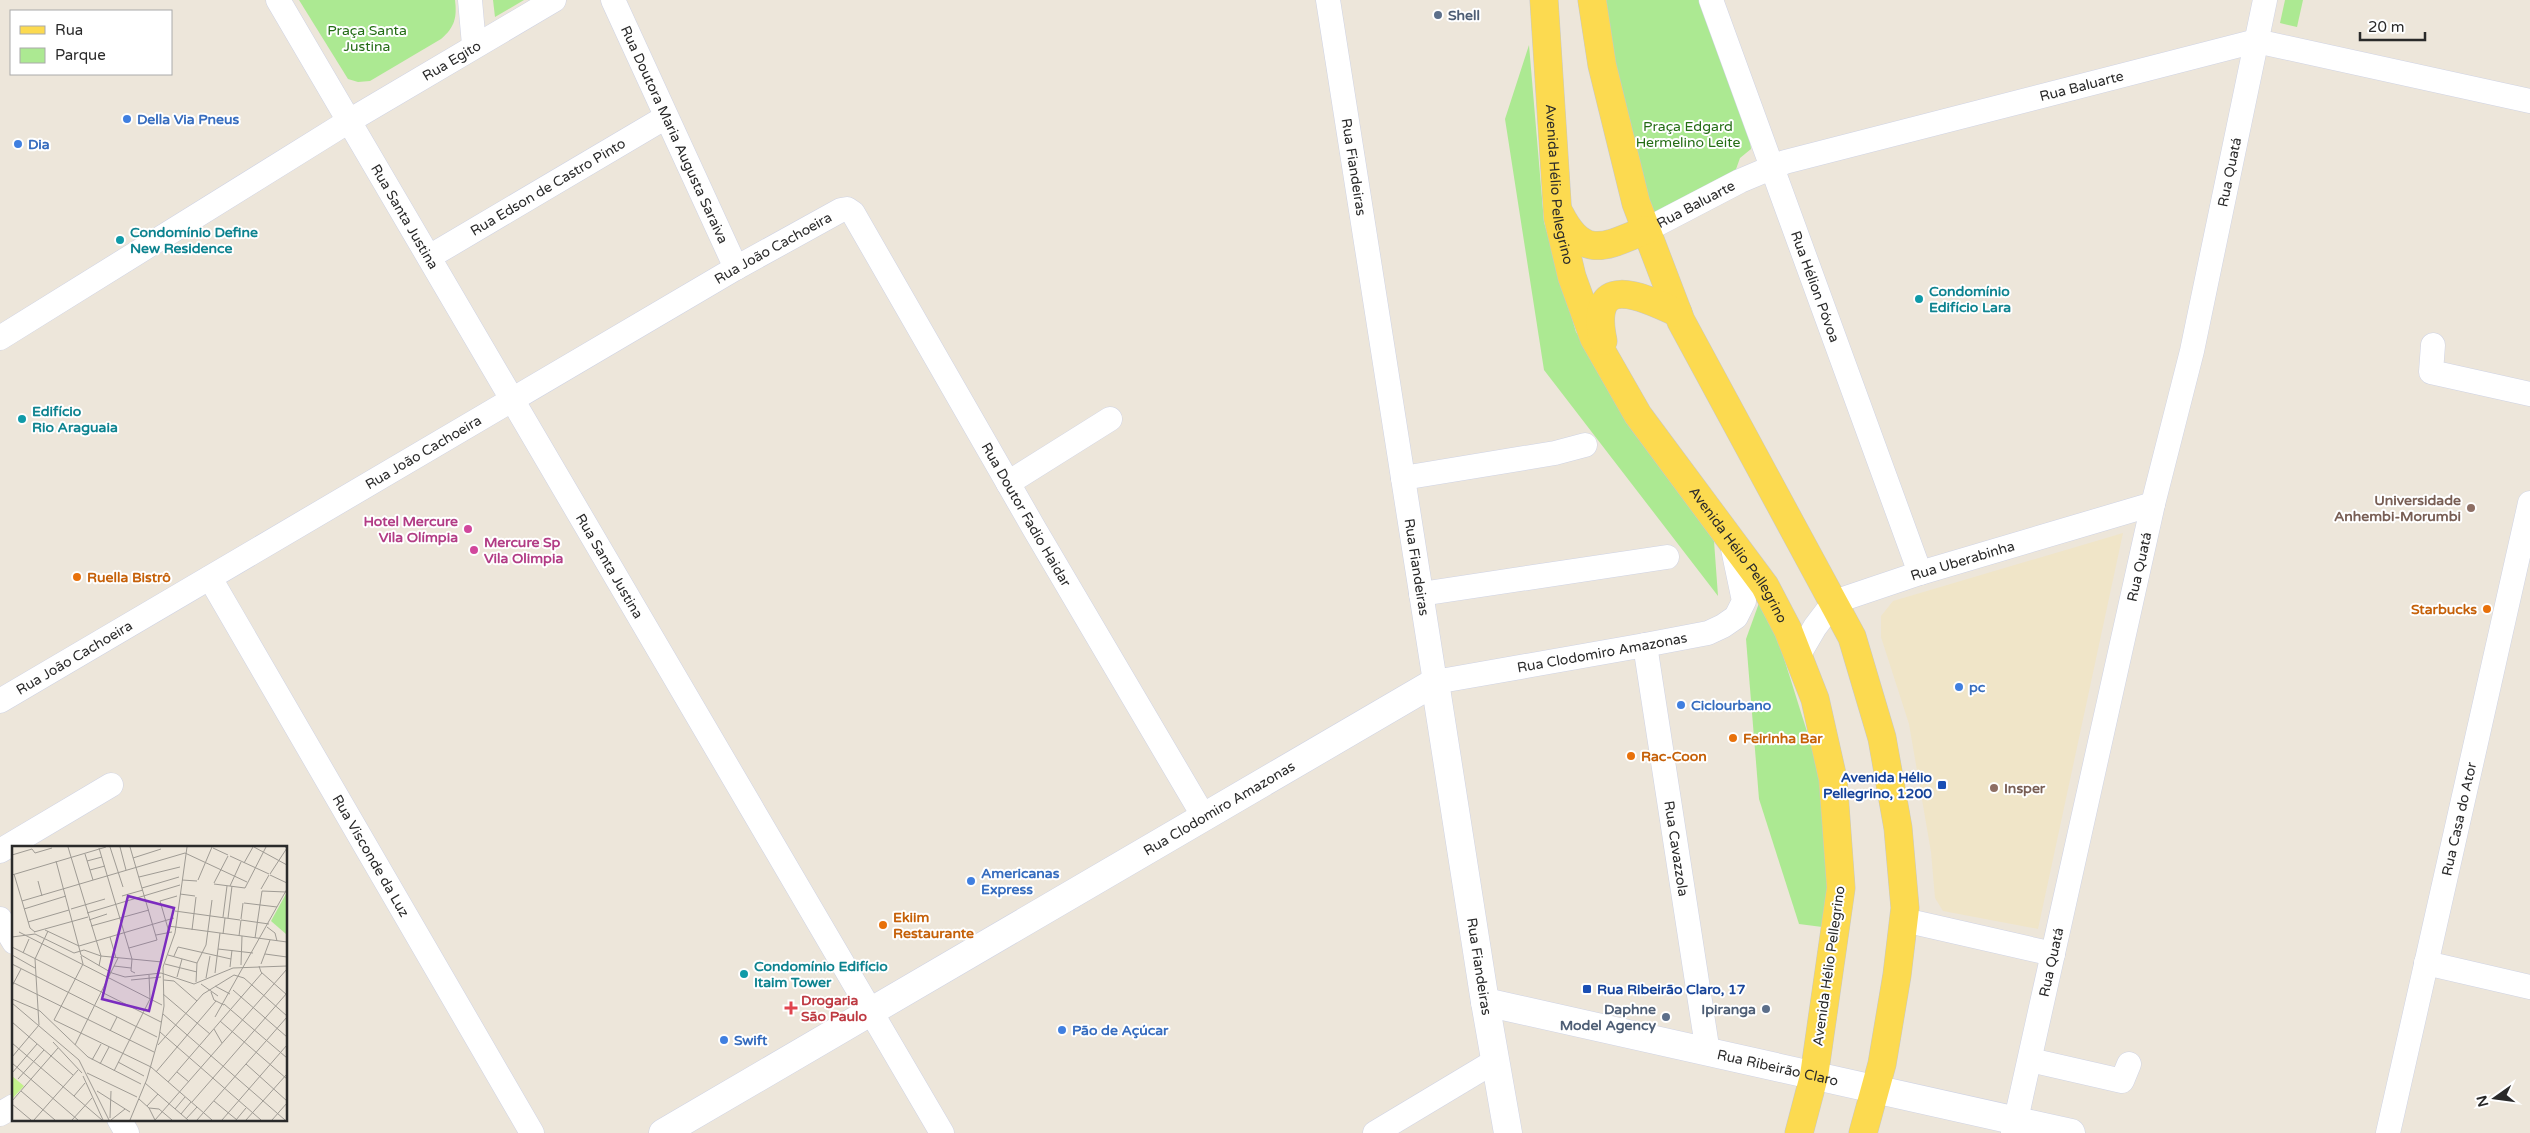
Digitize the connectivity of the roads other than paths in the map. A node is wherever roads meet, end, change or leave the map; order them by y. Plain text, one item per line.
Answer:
1 (278, 0) edge
2 (470, 0) edge
3 (554, 0) edge
4 (614, 0) edge
5 (1328, 0) edge
6 (1544, 0) edge
7 (1592, 0) edge
8 (1711, 0) edge
9 (2265, 0) edge
10 (2256, 41) junction
11 (474, 46) junction
12 (2530, 101) edge
13 (666, 117) junction
14 (349, 121) junction
15 (1772, 168) junction
16 (1556, 199) junction
17 (850, 211) joint
18 (1646, 230) junction
19 (429, 257) junction
20 (736, 268) junction
21 (1678, 313) junction
22 (0, 338) edge
23 (2433, 345) dead end
24 (1607, 364) junction
25 (2530, 394) edge
26 (512, 399) junction
27 (1110, 420) dead end
28 (1585, 445) dead end
29 (1403, 478) junction
30 (1008, 484) junction
31 (2530, 503) edge
32 (2153, 504) junction
33 (1731, 537) junction
34 (1667, 557) dead end
35 (1920, 573) junction
36 (210, 578) junction
37 (1421, 594) junction
38 (1834, 602) junction
39 (1644, 645) junction
40 (1798, 656) junction
41 (1435, 682) junction
42 (0, 701) edge
43 (112, 786) dead end
44 (1204, 817) junction
45 (0, 851) edge
46 (0, 919) edge
47 (1904, 920) junction
48 (12, 939) edge
49 (2053, 954) junction
50 (2426, 963) junction
51 (2530, 988) edge
52 (1485, 1002) junction
53 (872, 1012) junction
54 (1708, 1053) junction
55 (2030, 1060) junction
56 (1495, 1061) junction
57 (2129, 1064) dead end
58 (1814, 1076) junction
59 (1875, 1089) junction
60 (12, 1107) edge
61 (0, 1114) edge
62 (120, 1120) edge
63 (2015, 1127) edge
64 (127, 1133) edge
65 (532, 1133) edge
66 (663, 1133) edge
67 (942, 1133) edge
68 (1375, 1133) edge
69 (1508, 1133) edge
70 (1799, 1133) edge
71 (1863, 1133) edge
72 (2071, 1133) edge
73 (2388, 1133) edge

1 - 14 street, Rua Santa Justina
2 - 11 street
3 - 11 street, Rua Egito
4 - 13 street, Rua Doutora Maria Augusta Saraiva
5 - 29 street, Rua Fiandeiras
6 - 16 main road, Avenida Hélio Pellegrino
7 - 18 main road
8 - 15 street, Rua Hélion Póvoa
9 - 10 street, Rua Quatá
10 - 12 street, Rua Baluarte
10 - 15 street, Rua Baluarte
10 - 32 street, Rua Quatá
11 - 14 street, Rua Egito
13 - 19 street, Rua Edson de Castro Pinto
13 - 20 street, Rua Doutora Maria Augusta Saraiva
14 - 19 street, Rua Santa Justina
14 - 22 street, Rua Egito
15 - 18 street, Rua Baluarte
15 - 35 street, Rua Hélion Póvoa
16 - 18 main road
16 - 24 main road, Avenida Hélio Pellegrino
17 - 20 street, Rua João Cachoeira
17 - 30 street, Rua Doutor Fadio Haidar
18 - 21 main road
19 - 26 street, Rua Santa Justina
20 - 26 street, Rua João Cachoeira
21 - 24 main road
21 - 38 main road
23 - 25 street
24 - 33 main road, Avenida Hélio Pellegrino
26 - 36 street, Rua João Cachoeira
26 - 53 street, Rua Santa Justina
27 - 30 street
28 - 29 street
29 - 37 street, Rua Fiandeiras
30 - 44 street, Rua Doutor Fadio Haidar
31 - 50 street, Rua Casa do Ator
32 - 35 street, Rua Uberabinha
32 - 49 street, Rua Quatá
33 - 39 street, Rua Clodomiro Amazonas
33 - 40 main road, Avenida Hélio Pellegrino
34 - 37 street
35 - 38 street, Rua Uberabinha
36 - 42 street, Rua João Cachoeira
36 - 65 street, Rua Visconde da Luz
37 - 41 street, Rua Fiandeiras
38 - 40 street
38 - 47 main road
39 - 41 street, Rua Clodomiro Amazonas
39 - 54 street, Rua Cavazzola
40 - 58 main road, Avenida Hélio Pellegrino
41 - 44 street, Rua Clodomiro Amazonas
41 - 52 street, Rua Fiandeiras
43 - 45 street
44 - 53 street, Rua Clodomiro Amazonas
46 - 48 street
47 - 49 street
47 - 59 main road
49 - 55 street, Rua Quatá
50 - 51 street
50 - 73 street, Rua Casa do Ator
52 - 54 street, Rua Ribeirão Claro
52 - 56 street, Rua Fiandeiras
53 - 66 street, Rua Clodomiro Amazonas
53 - 67 street, Rua Santa Justina
54 - 58 street, Rua Ribeirão Claro
55 - 57 street
55 - 63 street, Rua Quatá
56 - 68 street
56 - 69 street, Rua Fiandeiras
58 - 59 street, Rua Ribeirão Claro
58 - 70 main road, Avenida Hélio Pellegrino
59 - 63 street, Rua Ribeirão Claro
59 - 71 main road
60 - 61 street
62 - 64 street
63 - 72 street, Rua Ribeirão Claro

